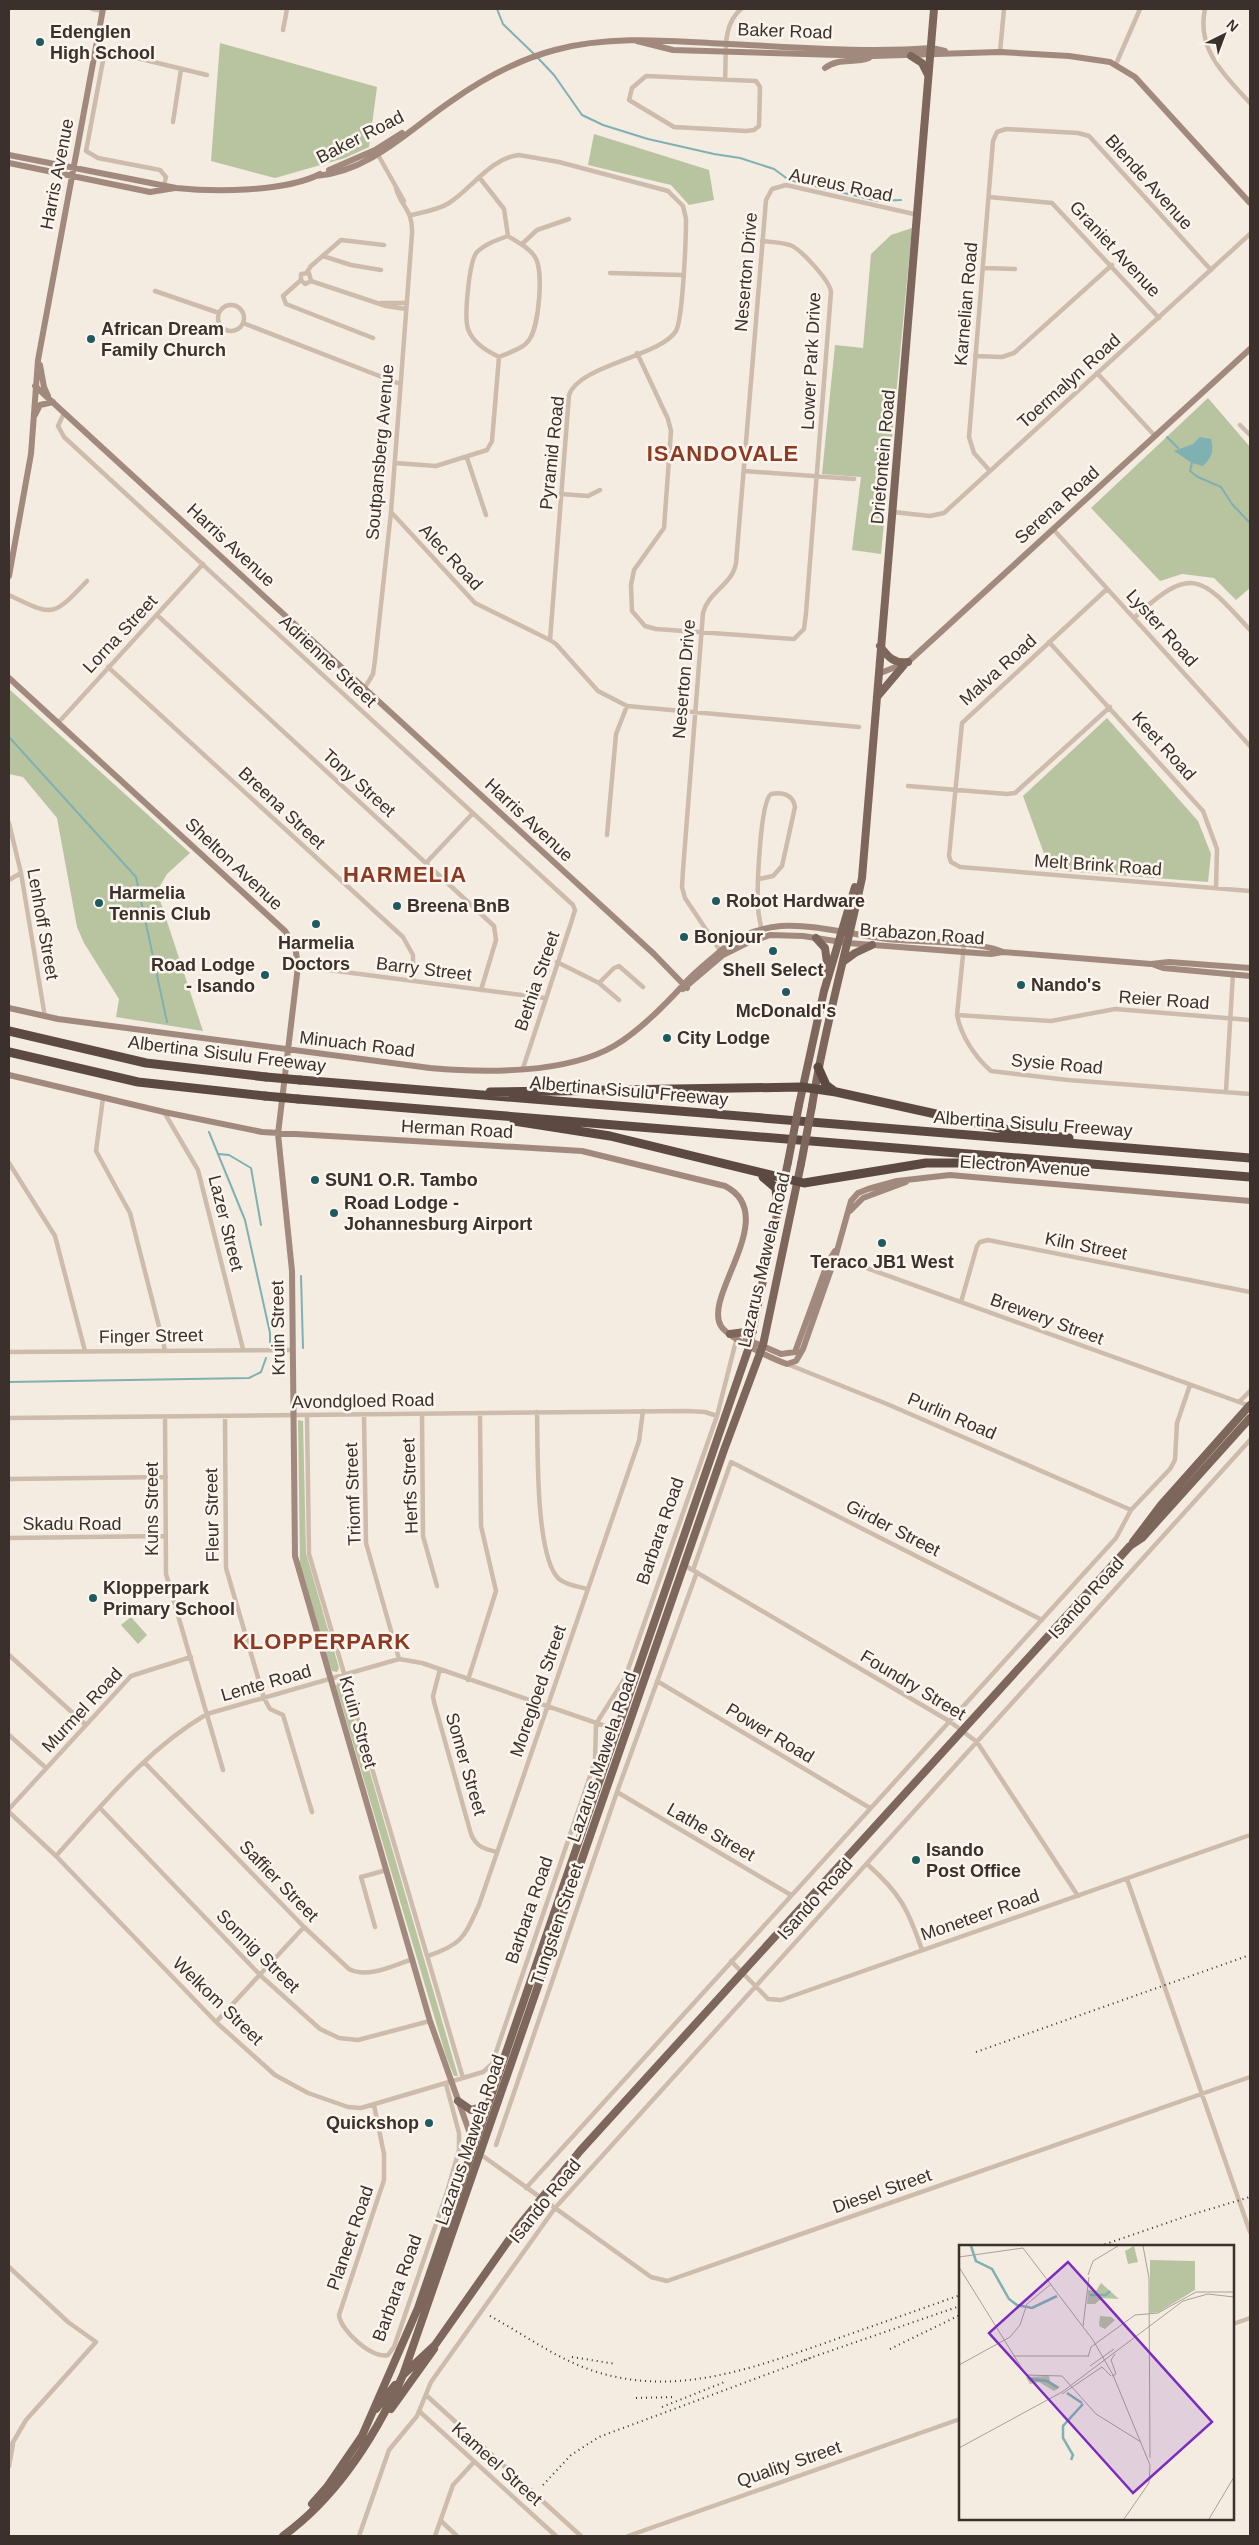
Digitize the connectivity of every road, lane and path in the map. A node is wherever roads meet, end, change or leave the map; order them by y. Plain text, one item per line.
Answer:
1 (92, 9) edge
2 (287, 9) edge
3 (741, 9) edge
4 (934, 9) edge
5 (1004, 9) edge
6 (1140, 9) edge
7 (1205, 9) edge
8 (103, 10) edge
9 (283, 30) dead end
10 (637, 41) junction
11 (727, 44) junction
12 (96, 48) junction
13 (105, 50) junction
14 (727, 52) junction
15 (931, 52) junction
16 (1000, 52) junction
17 (873, 56) junction
18 (911, 56) junction
19 (1116, 64) junction
20 (825, 68) dead end
21 (181, 69) junction
22 (207, 76) dead end
23 (929, 77) junction
24 (725, 79) junction
25 (1250, 103) edge
26 (173, 122) dead end
27 (997, 132) joint
28 (376, 152) junction
29 (9, 154) edge
30 (9, 163) edge
31 (74, 168) junction
32 (73, 177) junction
33 (479, 178) junction
34 (164, 185) junction
35 (176, 188) junction
36 (989, 197) junction
37 (766, 200) joint
38 (1250, 203) edge
39 (411, 215) junction
40 (918, 215) junction
41 (569, 219) dead end
42 (1250, 234) edge
43 (508, 236) junction
44 (762, 241) junction
45 (522, 244) junction
46 (384, 246) dead end
47 (323, 256) junction
48 (1112, 265) junction
49 (983, 268) junction
50 (1015, 269) dead end
51 (381, 270) dead end
52 (1211, 270) junction
53 (308, 272) junction
54 (610, 274) dead end
55 (682, 275) junction
56 (301, 280) junction
57 (311, 281) junction
58 (155, 291) dead end
59 (381, 303) junction
60 (407, 303) junction
61 (406, 309) junction
62 (219, 313) junction
63 (1159, 318) junction
64 (243, 323) junction
65 (373, 338) dead end
66 (1250, 350) edge
67 (637, 353) junction
68 (499, 356) junction
69 (975, 356) junction
70 (38, 360) junction
71 (1097, 373) junction
72 (400, 384) junction
73 (35, 386) junction
74 (52, 402) junction
75 (64, 413) junction
76 (34, 419) junction
77 (1240, 425) dead end
78 (1250, 435) edge
79 (1155, 436) junction
80 (467, 458) junction
81 (395, 463) junction
82 (744, 470) junction
83 (990, 472) junction
84 (817, 476) junction
85 (854, 479) dead end
86 (600, 490) dead end
87 (561, 494) junction
88 (391, 512) junction
89 (893, 512) junction
90 (486, 514) dead end
91 (1053, 529) junction
92 (203, 564) junction
93 (10, 565) edge
94 (9, 576) edge
95 (87, 581) dead end
96 (1107, 589) junction
97 (9, 595) edge
98 (156, 616) junction
99 (1134, 618) junction
100 (1250, 630) edge
101 (701, 632) junction
102 (550, 640) junction
103 (1049, 642) junction
104 (880, 646) junction
105 (906, 663) junction
106 (108, 667) junction
107 (878, 674) junction
108 (9, 678) edge
109 (364, 689) junction
110 (877, 697) junction
111 (627, 706) junction
112 (1110, 707) junction
113 (694, 714) junction
114 (58, 723) junction
115 (859, 727) dead end
116 (1250, 746) edge
117 (908, 786) dead end
118 (955, 789) junction
119 (473, 813) junction
120 (9, 823) edge
121 (10, 835) edge
122 (607, 835) dead end
123 (949, 856) joint
124 (426, 863) junction
125 (862, 863) junction
126 (21, 873) junction
127 (758, 879) junction
128 (9, 880) edge
129 (1216, 888) junction
130 (1250, 891) edge
131 (571, 903) joint
132 (762, 933) junction
133 (840, 933) junction
134 (850, 934) junction
135 (816, 938) junction
136 (838, 942) junction
137 (848, 944) junction
138 (872, 945) junction
139 (964, 949) junction
140 (722, 953) junction
141 (844, 961) junction
142 (557, 962) junction
143 (1151, 964) junction
144 (298, 966) junction
145 (1233, 967) junction
146 (1250, 968) edge
147 (1232, 974) junction
148 (828, 975) junction
149 (1250, 976) edge
150 (413, 981) junction
151 (599, 983) junction
152 (643, 987) dead end
153 (684, 987) junction
154 (481, 990) junction
155 (545, 998) junction
156 (619, 1000) dead end
157 (9, 1008) edge
158 (957, 1015) junction
159 (45, 1017) junction
160 (1230, 1018) junction
161 (1250, 1020) edge
162 (9, 1031) edge
163 (288, 1050) junction
164 (9, 1052) edge
165 (818, 1067) junction
166 (523, 1068) junction
167 (11, 1075) edge
168 (802, 1087) junction
169 (815, 1089) junction
170 (1226, 1091) junction
171 (836, 1092) junction
172 (474, 1093) junction
173 (1250, 1094) edge
174 (103, 1098) junction
175 (164, 1112) junction
176 (495, 1115) junction
177 (278, 1134) junction
178 (1098, 1145) junction
179 (1250, 1158) edge
180 (1067, 1162) junction
181 (9, 1163) edge
182 (750, 1171) junction
183 (1250, 1177) edge
184 (784, 1179) junction
185 (797, 1182) junction
186 (1250, 1201) edge
187 (778, 1212) junction
188 (833, 1257) junction
189 (1250, 1292) edge
190 (961, 1302) junction
191 (753, 1331) junction
192 (735, 1337) junction
193 (750, 1344) junction
194 (243, 1349) junction
195 (761, 1349) junction
196 (165, 1350) junction
197 (293, 1350) junction
198 (85, 1351) junction
199 (9, 1352) edge
200 (787, 1364) junction
201 (1190, 1385) junction
202 (1250, 1391) edge
203 (1239, 1402) junction
204 (1250, 1406) edge
205 (643, 1411) junction
206 (537, 1412) junction
207 (422, 1414) junction
208 (480, 1414) junction
209 (295, 1415) junction
210 (364, 1415) junction
211 (225, 1416) junction
212 (307, 1416) junction
213 (717, 1416) junction
214 (165, 1417) junction
215 (9, 1418) edge
216 (1250, 1418) edge
217 (1250, 1440) edge
218 (731, 1462) joint
219 (166, 1477) junction
220 (9, 1479) edge
221 (1131, 1510) junction
222 (166, 1536) junction
223 (9, 1538) edge
224 (1130, 1546) junction
225 (675, 1562) junction
226 (684, 1565) junction
227 (695, 1571) junction
228 (437, 1586) dead end
229 (588, 1589) junction
230 (1042, 1620) junction
231 (9, 1655) edge
232 (191, 1657) junction
233 (398, 1658) junction
234 (440, 1669) junction
235 (344, 1674) junction
236 (330, 1678) junction
237 (468, 1680) junction
238 (657, 1681) junction
239 (264, 1698) junction
240 (636, 1704) junction
241 (548, 1707) junction
242 (208, 1714) junction
243 (949, 1722) junction
244 (596, 1724) junction
245 (86, 1725) junction
246 (617, 1730) junction
247 (962, 1731) junction
248 (9, 1735) edge
249 (977, 1742) junction
250 (144, 1762) junction
251 (46, 1768) junction
252 (223, 1770) dead end
253 (617, 1792) junction
254 (100, 1808) junction
255 (870, 1808) junction
256 (9, 1811) edge
257 (312, 1812) dead end
258 (1250, 1835) edge
259 (498, 1852) junction
260 (56, 1856) junction
261 (866, 1864) junction
262 (386, 1870) junction
263 (1127, 1879) junction
264 (791, 1895) junction
265 (1078, 1896) junction
266 (304, 1927) junction
267 (375, 1928) dead end
268 (922, 1950) junction
269 (428, 1956) junction
270 (413, 1958) junction
271 (731, 1961) junction
272 (742, 1972) junction
273 (260, 1975) junction
274 (756, 1986) junction
275 (430, 2021) junction
276 (216, 2022) junction
277 (1250, 2077) edge
278 (463, 2078) junction
279 (453, 2082) junction
280 (446, 2084) junction
281 (1202, 2094) junction
282 (458, 2100) junction
283 (374, 2106) junction
284 (487, 2106) junction
285 (474, 2145) junction
286 (496, 2145) dead end
287 (480, 2154) junction
288 (526, 2188) junction
289 (541, 2198) junction
290 (554, 2208) junction
291 (1250, 2232) edge
292 (9, 2267) edge
293 (1250, 2318) edge
294 (1234, 2324) edge
295 (435, 2345) junction
296 (384, 2356) joint
297 (403, 2375) junction
298 (426, 2395) junction
299 (419, 2411) junction
300 (373, 2412) junction
301 (959, 2419) edge
302 (376, 2430) junction
303 (13, 2444) junction
304 (9, 2449) edge
305 (474, 2462) junction
306 (9, 2466) edge
307 (441, 2522) junction
308 (275, 2536) edge
309 (283, 2536) edge
310 (359, 2536) edge
311 (435, 2536) edge
312 (457, 2536) edge
313 (556, 2536) edge
314 (581, 2536) edge
315 (628, 2536) edge

1 - 8 street
2 - 9 street
3 - 11 street
4 - 15 main road, Driefontein Road
5 - 16 street
6 - 19 street
7 - 25 street
8 - 12 main road, Harris Avenue
10 - 11 main road, Baker Road
10 - 14 main road, Baker Road
10 - 28 main road, Baker Road
11 - 14 street
11 - 15 main road, Baker Road
12 - 13 street
12 - 31 main road, Harris Avenue
13 - 21 street
13 - 34 street
14 - 17 main road, Baker Road
14 - 24 street, Baker Road
15 - 16 main road
15 - 18 main road, Baker Road
15 - 23 main road, Driefontein Road
16 - 19 main road
17 - 18 main road, Baker Road
17 - 20 main road
18 - 23 main road
19 - 38 main road
21 - 22 street
21 - 26 street
23 - 40 main road, Driefontein Road
24 - 24 street
27 - 36 street, Karnelian Road
27 - 52 street, Blende Avenue
28 - 35 main road, Baker Road
28 - 39 street
29 - 31 main road, Baker Road
30 - 32 main road, Baker Road
31 - 32 main road, Harris Avenue
31 - 34 main road, Baker Road
32 - 35 main road, Baker Road
32 - 70 main road, Harris Avenue
33 - 39 street, Pyramid Road
33 - 43 street
33 - 55 street, Pyramid Road
34 - 35 main road, Baker Road
36 - 48 street, Graniet Avenue
36 - 49 street, Karnelian Road
37 - 40 street, Aureus Road
37 - 44 street, Neserton Drive
39 - 60 street, Soutpansberg Avenue
40 - 89 main road, Driefontein Road
41 - 45 street
42 - 52 street, Toermalyn Road
43 - 45 street
43 - 68 street
44 - 82 street, Neserton Drive
44 - 84 street, Lower Park Drive
45 - 68 street
46 - 47 street
47 - 51 street
47 - 53 street
48 - 63 street, Graniet Avenue
48 - 69 street
49 - 50 street
49 - 69 street, Karnelian Road
52 - 63 street, Toermalyn Road
53 - 56 street
53 - 57 street
54 - 55 street
55 - 67 street, Pyramid Road
56 - 57 street
56 - 65 street
57 - 59 street
58 - 62 street
59 - 60 street
59 - 61 street
60 - 61 street, Soutpansberg Avenue
61 - 72 street, Soutpansberg Avenue
62 - 64 street
62 - 64 street
63 - 71 street, Toermalyn Road
64 - 72 street
66 - 79 main road, Serena Road
67 - 87 street, Pyramid Road
67 - 101 street
68 - 80 street
69 - 83 street, Karnelian Road
70 - 73 main road, Harris Avenue
70 - 74 main road
71 - 79 street
71 - 83 street, Toermalyn Road
72 - 81 street, Soutpansberg Avenue
73 - 74 main road, Harris Avenue
73 - 76 main road
74 - 75 main road, Harris Avenue
74 - 76 main road
75 - 92 street, Adrienne Street
75 - 109 main road, Harris Avenue
76 - 93 main road
77 - 78 street
79 - 91 main road, Serena Road
80 - 81 street
80 - 90 street
81 - 88 street, Soutpansberg Avenue
82 - 84 street
82 - 101 street, Neserton Drive
83 - 89 street, Toermalyn Road
84 - 85 street
84 - 101 street, Lower Park Drive
86 - 87 street
87 - 102 street, Pyramid Road
88 - 102 street, Alec Road
88 - 109 street, Soutpansberg Avenue
89 - 104 main road, Driefontein Road
91 - 96 street, Lyster Road
91 - 105 main road, Serena Road
92 - 98 street, Lorna Street
92 - 119 street, Adrienne Street
93 - 94 main road
95 - 97 street
96 - 99 street, Lyster Road
96 - 103 street, Malva Road
98 - 106 street, Lorna Street
98 - 124 street, Tony Street
99 - 100 street
99 - 116 street, Lyster Road
101 - 113 street, Neserton Drive
102 - 111 street
103 - 112 street, Keet Road
103 - 118 street, Malva Road
104 - 105 main road
104 - 107 main road, Driefontein Road
105 - 107 main road, Serena Road
105 - 110 main road
106 - 114 street, Lorna Street
106 - 150 street, Breena Street
107 - 110 main road, Driefontein Road
108 - 114 main road, Shelton Avenue
109 - 153 main road, Harris Avenue
110 - 125 main road, Driefontein Road
111 - 113 street
111 - 122 street
112 - 118 street
112 - 129 street, Keet Road
113 - 115 street
113 - 140 street, Neserton Drive
114 - 144 main road, Shelton Avenue
117 - 118 street
118 - 123 street, Malva Road
119 - 124 street
119 - 131 street, Adrienne Street
120 - 121 street, Lenhoff Street
121 - 126 street, Lenhoff Street
123 - 129 street, Melt Brink Road
124 - 154 street, Tony Street
125 - 133 main road, Driefontein Road
125 - 134 main road, Driefontein Road
126 - 128 street
126 - 159 street, Lenhoff Street
127 - 127 street
127 - 132 street
129 - 130 street, Melt Brink Road
131 - 142 street, Bethia Street
132 - 133 main road, Brabazon Road
132 - 135 main road, Brabazon Road
132 - 140 main road, Minuach Road
133 - 134 main road, Brabazon Road
133 - 136 main road, Driefontein Road
134 - 137 main road, Driefontein Road
134 - 139 main road, Brabazon Road
135 - 136 main road, Brabazon Road
135 - 148 main road
136 - 137 main road, Brabazon Road
136 - 148 main road, Lazarus Mawela Road
137 - 138 main road, Brabazon Road
137 - 141 main road, Lazarus Mawela Road
138 - 139 main road, Brabazon Road
138 - 141 main road
139 - 143 main road, Brabazon Road
139 - 158 street, Sysie Road
140 - 153 main road, Minuach Road
141 - 165 main road, Lazarus Mawela Road
142 - 151 street
142 - 155 street, Bethia Street
143 - 145 main road, Brabazon Road
143 - 147 main road, Brabazon Road
144 - 150 street, Barry Street
144 - 163 main road, Shelton Avenue
145 - 146 main road, Brabazon Road
145 - 147 street
147 - 149 main road, Brabazon Road
147 - 160 street
148 - 168 main road, Lazarus Mawela Road
150 - 154 street, Barry Street
151 - 152 street
151 - 156 street
153 - 166 main road, Minuach Road
154 - 155 street, Barry Street
155 - 166 street, Bethia Street
157 - 159 main road, Minuach Road
158 - 160 street, Reier Road
158 - 170 street, Sysie Road
159 - 163 main road, Minuach Road
160 - 161 street, Reier Road
160 - 170 street
162 - 172 highway, Albertina Sisulu Freeway, bridge
163 - 166 main road, Minuach Road
163 - 177 main road, Shelton Avenue
164 - 176 highway, Albertina Sisulu Freeway, bridge
165 - 169 main road, Lazarus Mawela Road
165 - 171 highway
167 - 174 main road, Herman Road
168 - 169 highway
168 - 172 highway
168 - 184 main road, Lazarus Mawela Road, bridge
169 - 171 highway
169 - 185 main road, Lazarus Mawela Road, bridge
170 - 173 street, Sysie Road
171 - 178 highway
172 - 178 highway, Albertina Sisulu Freeway
174 - 175 main road, Herman Road
174 - 196 street
175 - 177 main road, Herman Road
175 - 194 street, Lazer Street
176 - 180 highway, Albertina Sisulu Freeway
176 - 182 highway
177 - 192 main road, Herman Road
177 - 197 main road, Kruin Street
178 - 179 highway, Albertina Sisulu Freeway
180 - 183 highway, Albertina Sisulu Freeway
180 - 185 highway
181 - 198 street
182 - 184 highway
182 - 187 highway
184 - 185 highway
184 - 187 main road, Lazarus Mawela Road
185 - 195 main road, Lazarus Mawela Road
186 - 188 main road, Electron Avenue
187 - 191 main road, Lazarus Mawela Road
188 - 190 street, Brewery Street
188 - 195 main road, Electron Avenue
188 - 200 main road, Electron Avenue
189 - 190 street, Kiln Street
190 - 201 street, Brewery Street
191 - 192 main road
191 - 193 main road, Lazarus Mawela Road
192 - 193 main road, Herman Road
192 - 213 street, Barbara Road
193 - 195 main road, Herman Road
193 - 225 main road, Lazarus Mawela Road
194 - 196 street, Finger Street
194 - 197 street, Finger Street
195 - 200 main road, Purlin Road
195 - 226 main road, Lazarus Mawela Road
196 - 198 street, Finger Street
197 - 209 main road, Kruin Street
198 - 199 street, Finger Street
200 - 221 street, Purlin Road
201 - 203 street, Brewery Street
201 - 221 street, Isando Road
202 - 203 street
203 - 204 street, Brewery Street
204 - 224 main road, Isando Road
205 - 206 street, Avondgloed Road
205 - 213 street, Avondgloed Road
205 - 229 street, Moregloed Street
206 - 208 street, Avondgloed Road
206 - 229 street
207 - 208 street, Avondgloed Road
207 - 210 street, Avondgloed Road
207 - 228 street, Herfs Street
208 - 237 street
209 - 211 street, Avondgloed Road
209 - 212 street, Avondgloed Road
209 - 236 main road, Kruin Street
210 - 212 street, Avondgloed Road
210 - 233 street, Triomf Street
211 - 214 street, Avondgloed Road
211 - 239 street, Fleur Street
212 - 235 street, Kruin Street
213 - 244 street, Barbara Road
214 - 215 street, Avondgloed Road
214 - 219 street, Kuns Street
216 - 224 main road, Isando Road
217 - 249 street, Isando Road
218 - 227 street, Tungsten Street
218 - 230 street, Girder Street
219 - 220 street
219 - 222 street, Kuns Street
221 - 230 street, Isando Road
222 - 223 street, Skadu Road
222 - 232 street, Kuns Street
224 - 247 main road, Isando Road
225 - 226 street, Foundry Street
225 - 246 main road, Lazarus Mawela Road
226 - 227 street, Foundry Street
226 - 240 main road, Lazarus Mawela Road
227 - 238 street, Tungsten Street
227 - 243 street, Foundry Street
229 - 241 street, Moregloed Street
230 - 243 street, Isando Road
231 - 245 street
232 - 242 street, Kuns Street
232 - 245 street, Murmel Road
233 - 234 street
233 - 235 street, Lente Road
234 - 237 street
234 - 259 street, Somer Street
235 - 236 street, Lente Road
235 - 269 street, Kruin Street
236 - 239 street, Lente Road
236 - 262 main road, Kruin Street
237 - 241 street
238 - 253 street, Tungsten Street
238 - 255 street, Power Road
239 - 242 street, Lente Road
239 - 257 street
240 - 246 main road
240 - 287 main road, Lazarus Mawela Road
241 - 244 street
241 - 259 street, Moregloed Street
242 - 250 street, Lente Road
242 - 252 street, Kuns Street
243 - 247 street, Foundry Street
243 - 255 street, Isando Road
244 - 246 street
244 - 278 street, Barbara Road
245 - 251 street, Murmel Road
246 - 284 main road, Lazarus Mawela Road
247 - 249 street, Foundry Street
247 - 272 main road, Isando Road
248 - 251 street
249 - 261 street, Isando Road
249 - 265 street, Foundry Street
250 - 254 street, Lente Road
250 - 266 street, Saffier Street
251 - 256 street, Murmel Road
253 - 264 street, Lathe Street
253 - 286 street, Tungsten Street
254 - 260 street, Lente Road
254 - 273 street, Sonnig Street
255 - 264 street, Isando Road
256 - 260 street, Welkom Street
258 - 263 street, Moneteer Road
259 - 269 street, Moregloed Street
260 - 276 street, Welkom Street
261 - 268 street
261 - 274 street, Isando Road
262 - 267 street
262 - 270 main road, Kruin Street
263 - 265 street, Moneteer Road
263 - 281 street
264 - 271 street, Isando Road
265 - 268 street, Moneteer Road
266 - 270 street, Saffier Street
266 - 273 street
268 - 274 street, Moneteer Road
269 - 278 street, Kruin Street
270 - 275 main road, Kruin Street
271 - 272 street, Moneteer Road
271 - 288 street, Isando Road
272 - 274 street, Moneteer Road
272 - 289 main road, Isando Road
273 - 275 street, Sonnig Street
273 - 276 street
274 - 290 street, Isando Road
275 - 279 main road, Kruin Street
276 - 283 street, Welkom Street
277 - 281 street, Diesel Street
278 - 279 street, Barbara Road
279 - 280 street, Welkom Street
279 - 282 main road, Kruin Street
280 - 283 street, Welkom Street
280 - 296 street, Barbara Road
281 - 290 street, Diesel Street
281 - 291 street
282 - 284 main road
282 - 285 main road, Kruin Street
283 - 296 street, Planeet Road
284 - 285 main road, Lazarus Mawela Road
285 - 287 main road, Kruin Street
285 - 300 main road, Lazarus Mawela Road
287 - 288 street
287 - 297 main road, Lazarus Mawela Road
288 - 289 street
289 - 290 street, Diesel Street
289 - 295 main road, Isando Road
290 - 298 street, Isando Road
292 - 303 street
293 - 294 street
295 - 297 main road, Isando Road
295 - 302 main road, Isando Road
297 - 300 main road
297 - 302 main road, Lazarus Mawela Road
298 - 299 street, Isando Road
298 - 314 street
299 - 305 street, Kameel Street
299 - 310 street, Isando Road
300 - 308 main road, Lazarus Mawela Road
301 - 315 street, Quality Street
302 - 309 main road, Lazarus Mawela Road
303 - 304 street
303 - 306 street
305 - 307 street
305 - 313 street, Kameel Street
307 - 311 street
307 - 312 street

